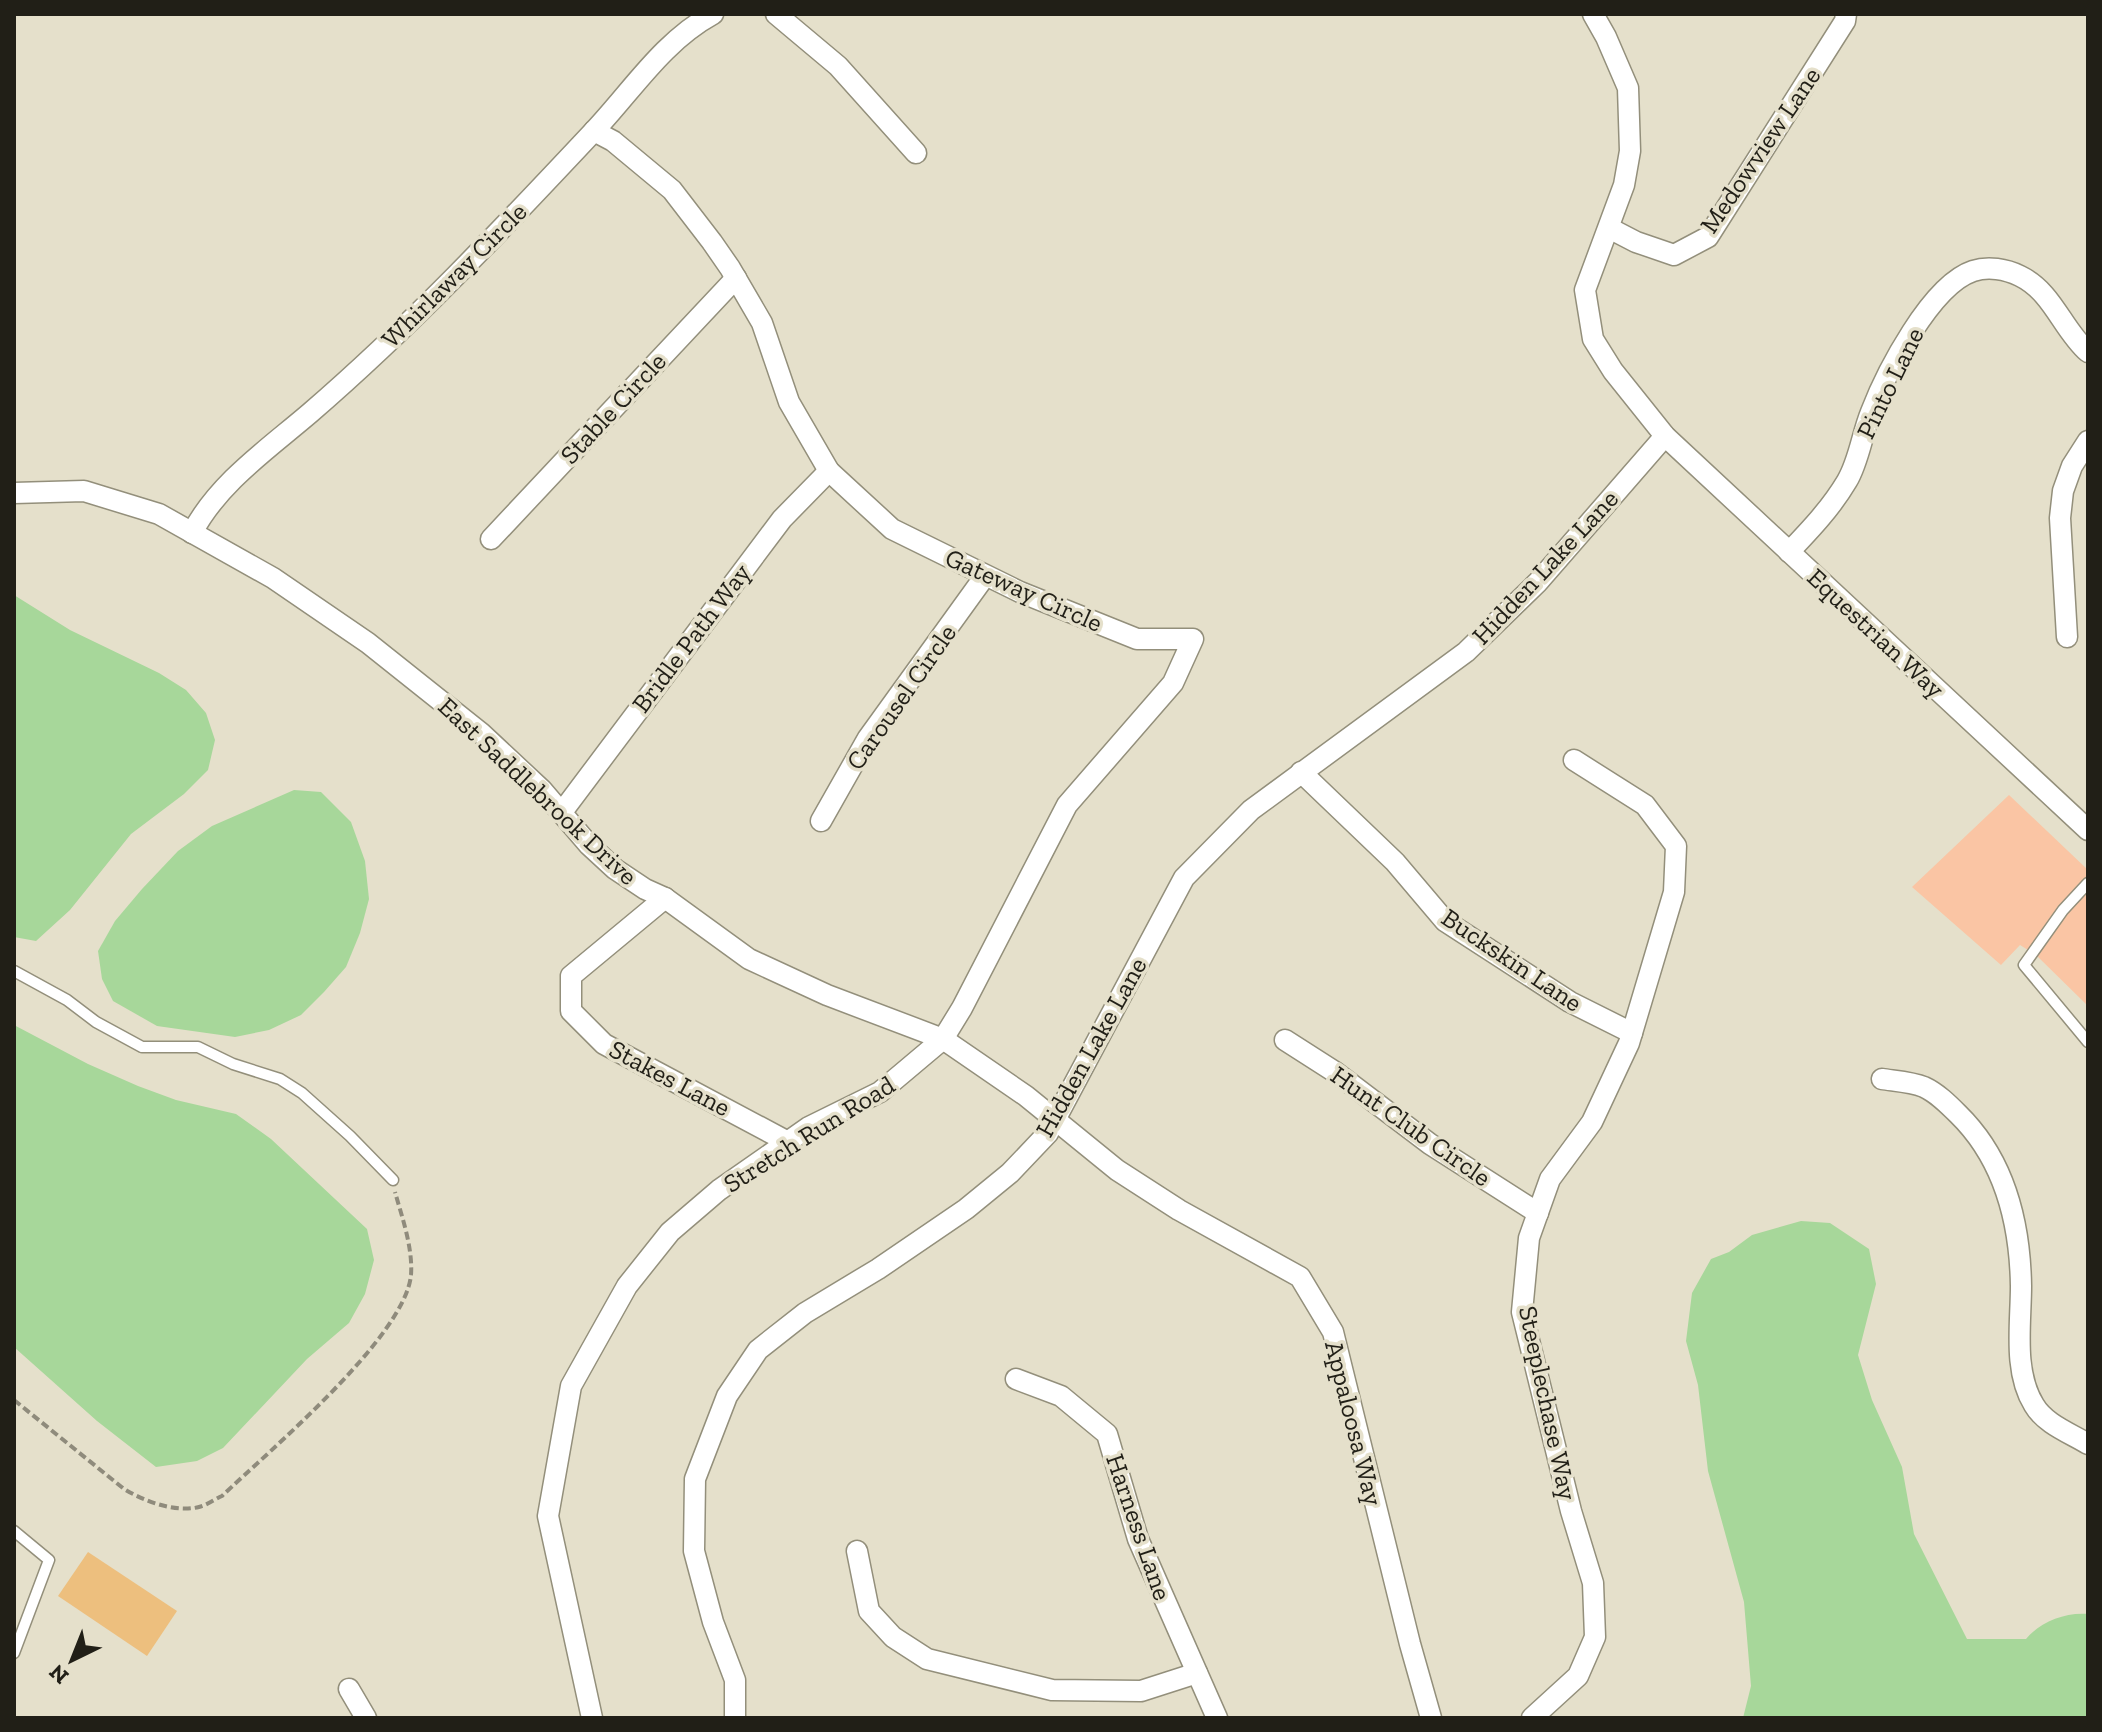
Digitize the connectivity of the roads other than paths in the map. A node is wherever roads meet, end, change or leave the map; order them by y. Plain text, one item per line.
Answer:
1 (713, 14) edge
2 (776, 14) edge
3 (1593, 14) edge
4 (1846, 14) edge
5 (594, 131) junction
6 (916, 153) dead end
7 (1609, 228) junction
8 (736, 278) junction
9 (2088, 352) edge
10 (1665, 436) junction
11 (2088, 441) edge
12 (829, 471) junction
13 (14, 493) edge
14 (192, 533) junction
15 (491, 539) dead end
16 (1789, 552) junction
17 (985, 576) junction
18 (2067, 637) dead end
19 (1574, 760) dead end
20 (1301, 772) junction
21 (562, 812) junction
22 (821, 821) dead end
23 (2088, 830) edge
24 (2088, 883) edge
25 (665, 898) junction
26 (14, 971) edge
27 (1632, 1033) junction
28 (943, 1039) junction
29 (1285, 1040) dead end
30 (2088, 1042) edge
31 (1882, 1079) dead end
32 (1056, 1118) junction
33 (788, 1142) junction
34 (393, 1180) road end
35 (1538, 1213) junction
36 (1016, 1379) dead end
37 (2088, 1444) edge
38 (14, 1531) edge
39 (857, 1551) dead end
40 (14, 1653) edge
41 (1197, 1673) junction
42 (349, 1689) dead end
43 (366, 1718) edge
44 (592, 1718) edge
45 (735, 1718) edge
46 (1217, 1718) edge
47 (1431, 1718) edge
48 (1532, 1718) edge

1 - 5 street, Whirlaway Circle
2 - 6 street
3 - 7 street, Equestrian Way
4 - 7 street, Medowview Lane
5 - 8 street, Gateway Circle
5 - 14 street, Whirlaway Circle
7 - 10 street, Equestrian Way
8 - 12 street, Gateway Circle
8 - 15 street, Stable Circle
9 - 16 street, Pinto Lane
10 - 16 street, Equestrian Way
10 - 20 street, Hidden Lake Lane
11 - 18 street
12 - 17 street, Gateway Circle
12 - 21 street, Bridle Path Way
13 - 14 street, East Saddlebrook Drive
14 - 21 street, East Saddlebrook Drive
16 - 23 street, Equestrian Way
17 - 22 street, Carousel Circle
17 - 28 street, Gateway Circle
19 - 27 street, Steeplechase Way
20 - 27 street, Buckskin Lane
20 - 32 street, Hidden Lake Lane
21 - 25 street, East Saddlebrook Drive
24 - 30 lane
25 - 28 street, East Saddlebrook Drive
25 - 33 street, Stakes Lane
26 - 34 lane
27 - 35 street, Steeplechase Way
28 - 32 street, East Saddlebrook Drive
28 - 33 street, Stretch Run Road
29 - 35 street, Hunt Club Circle
31 - 37 street
32 - 45 street, Hidden Lake Lane
32 - 47 street, Appaloosa Way
33 - 44 street, Stretch Run Road
35 - 48 street, Steeplechase Way
36 - 41 street, Harness Lane
38 - 40 lane
39 - 41 street
41 - 46 street, Harness Lane
42 - 43 street

